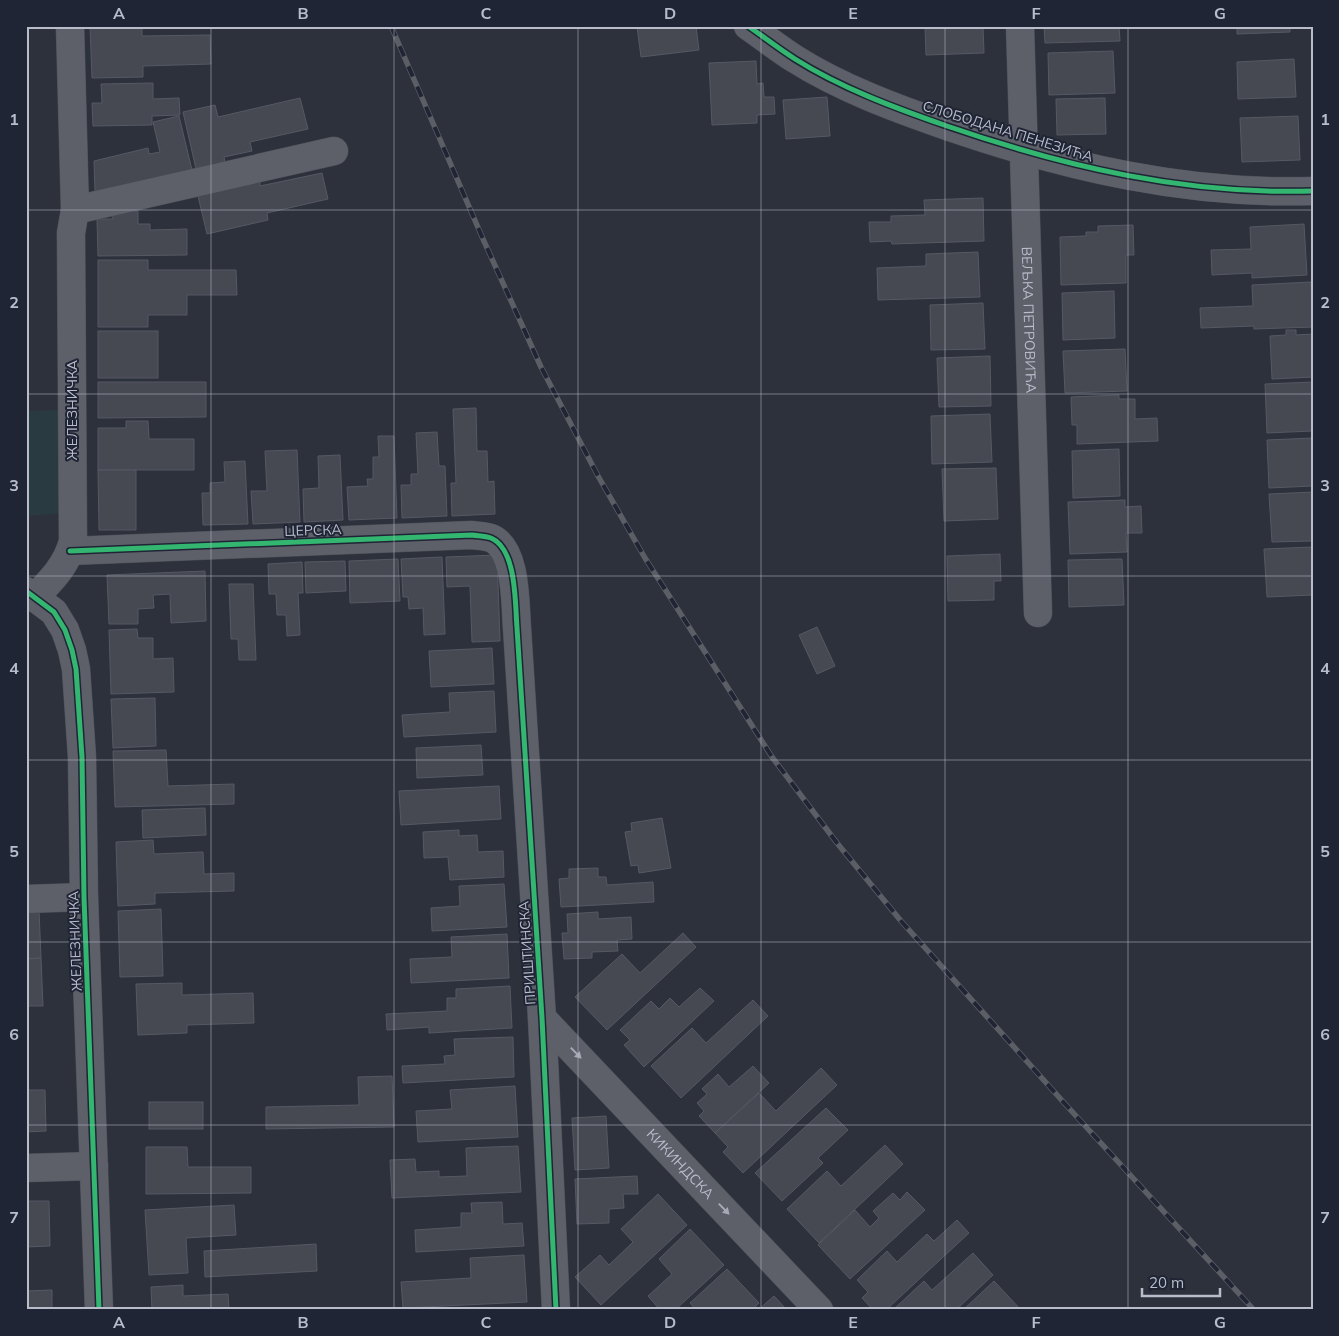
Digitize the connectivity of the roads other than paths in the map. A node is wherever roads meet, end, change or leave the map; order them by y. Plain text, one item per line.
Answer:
1 (70, 26) edge
2 (748, 26) edge
3 (1020, 26) edge
4 (334, 151) dead end
5 (1024, 151) junction
6 (1313, 191) edge
7 (75, 210) junction
8 (70, 551) junction
9 (30, 595) edge
10 (514, 595) joint
11 (1038, 613) dead end
12 (84, 897) junction
13 (26, 899) edge
14 (542, 1018) junction
15 (94, 1166) junction
16 (26, 1168) edge
17 (99, 1310) edge
18 (556, 1310) edge
19 (819, 1310) edge

1 - 7 street, ЖЕЛЕЗНИЧКА
2 - 5 street, СЛОБОДАНА ПЕНЕЗИЋА
3 - 5 street, ВЕЉКА ПЕТРОВИЋА
4 - 7 street
5 - 6 street, СЛОБОДАНА ПЕНЕЗИЋА
5 - 11 street, ВЕЉКА ПЕТРОВИЋА
7 - 8 street, ЖЕЛЕЗНИЧКА
8 - 9 street, ЖЕЛЕЗНИЧКА
8 - 10 street, ЦЕРСКА
9 - 12 street, ЖЕЛЕЗНИЧКА
10 - 14 street, ПРИШТИНСКА
12 - 13 street
12 - 15 street, ЖЕЛЕЗНИЧКА
14 - 18 street, ПРИШТИНСКА
14 -> 19 street, КИКИНДСКА
15 - 16 street
15 - 17 street, ЖЕЛЕЗНИЧКА

